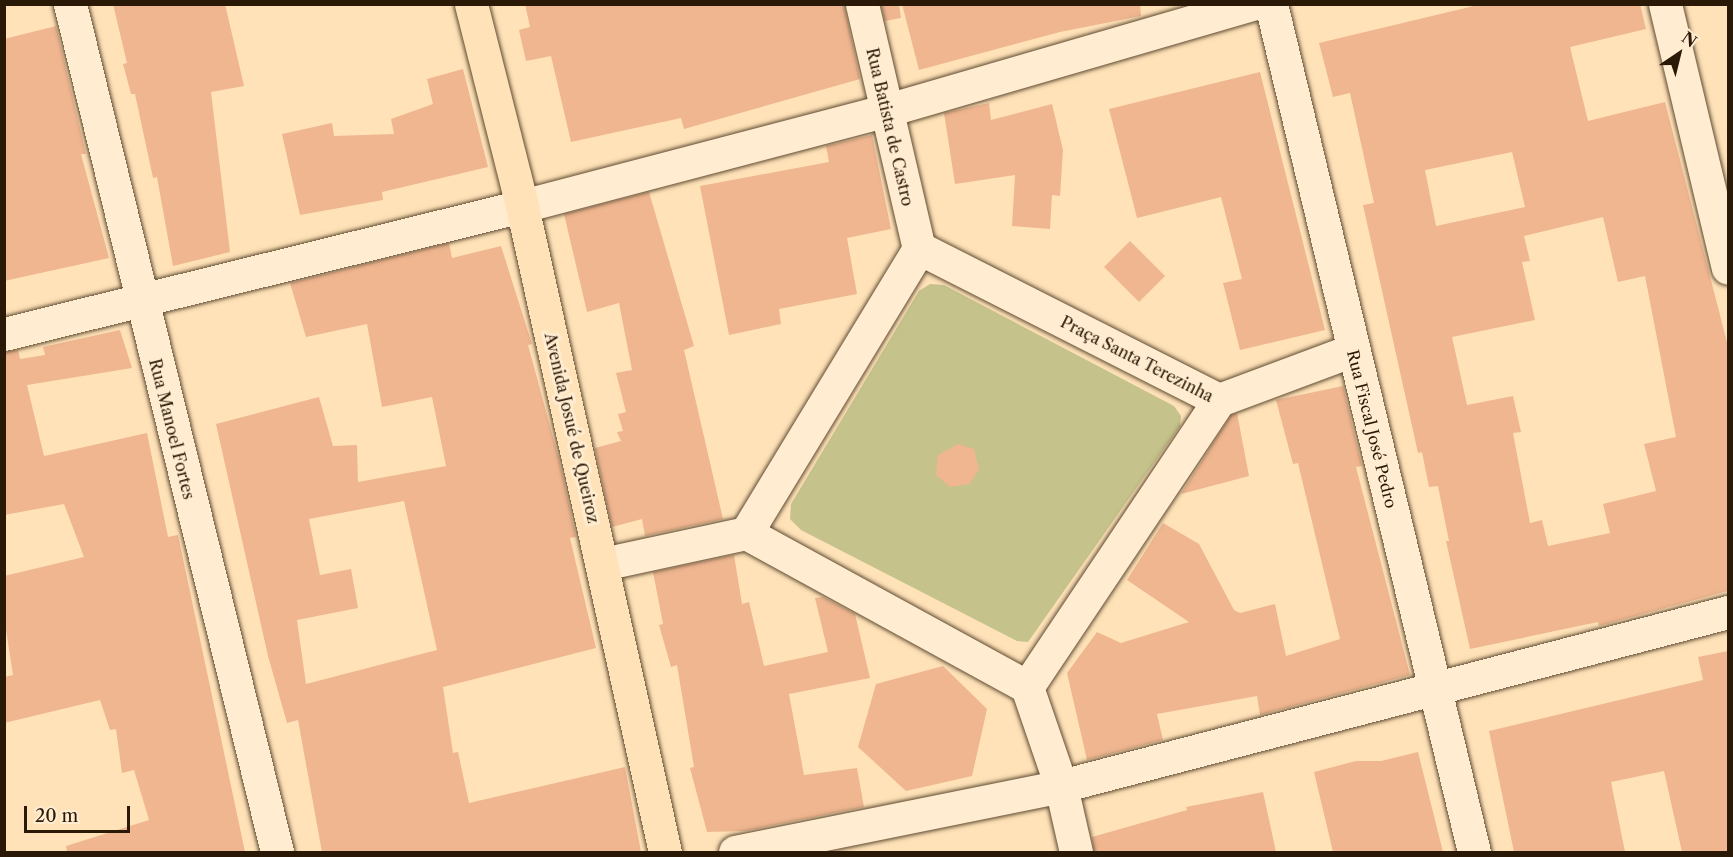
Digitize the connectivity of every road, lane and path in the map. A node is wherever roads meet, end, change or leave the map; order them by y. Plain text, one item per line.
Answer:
1 (70, 4) edge
2 (471, 4) edge
3 (862, 4) edge
4 (1253, 4) edge
5 (1271, 4) edge
6 (1665, 4) edge
7 (884, 111) junction
8 (522, 206) junction
9 (920, 248) junction
10 (1728, 268) edge
11 (141, 301) junction
12 (4, 334) edge
13 (1353, 350) junction
14 (1219, 400) junction
15 (746, 533) junction
16 (603, 564) junction
17 (1728, 612) edge
18 (1027, 687) junction
19 (1435, 689) junction
20 (1061, 786) junction
21 (277, 852) edge
22 (665, 852) edge
23 (735, 852) edge
24 (1076, 852) edge
25 (1474, 852) edge

1 - 11 street, Rua Manoel Fortes
2 - 8 main road, Avenida Josué de Queiroz
3 - 7 street, Rua Batista de Castro
4 - 7 street
5 - 13 street, Rua Fiscal José Pedro
6 - 10 street
7 - 8 street
7 - 9 street, Rua Batista de Castro
8 - 11 street
8 - 16 main road, Avenida Josué de Queiroz
9 - 14 street, Praça Santa Terezinha
9 - 15 street
11 - 12 street
11 - 21 street, Rua Manoel Fortes
13 - 14 street
13 - 19 street, Rua Fiscal José Pedro
14 - 18 street, Praça Santa Terezinha
15 - 16 street
15 - 18 street
16 - 22 main road, Avenida Josué de Queiroz
17 - 19 street
18 - 20 street
19 - 20 street
19 - 25 street, Rua Fiscal José Pedro
20 - 23 street
20 - 24 street

